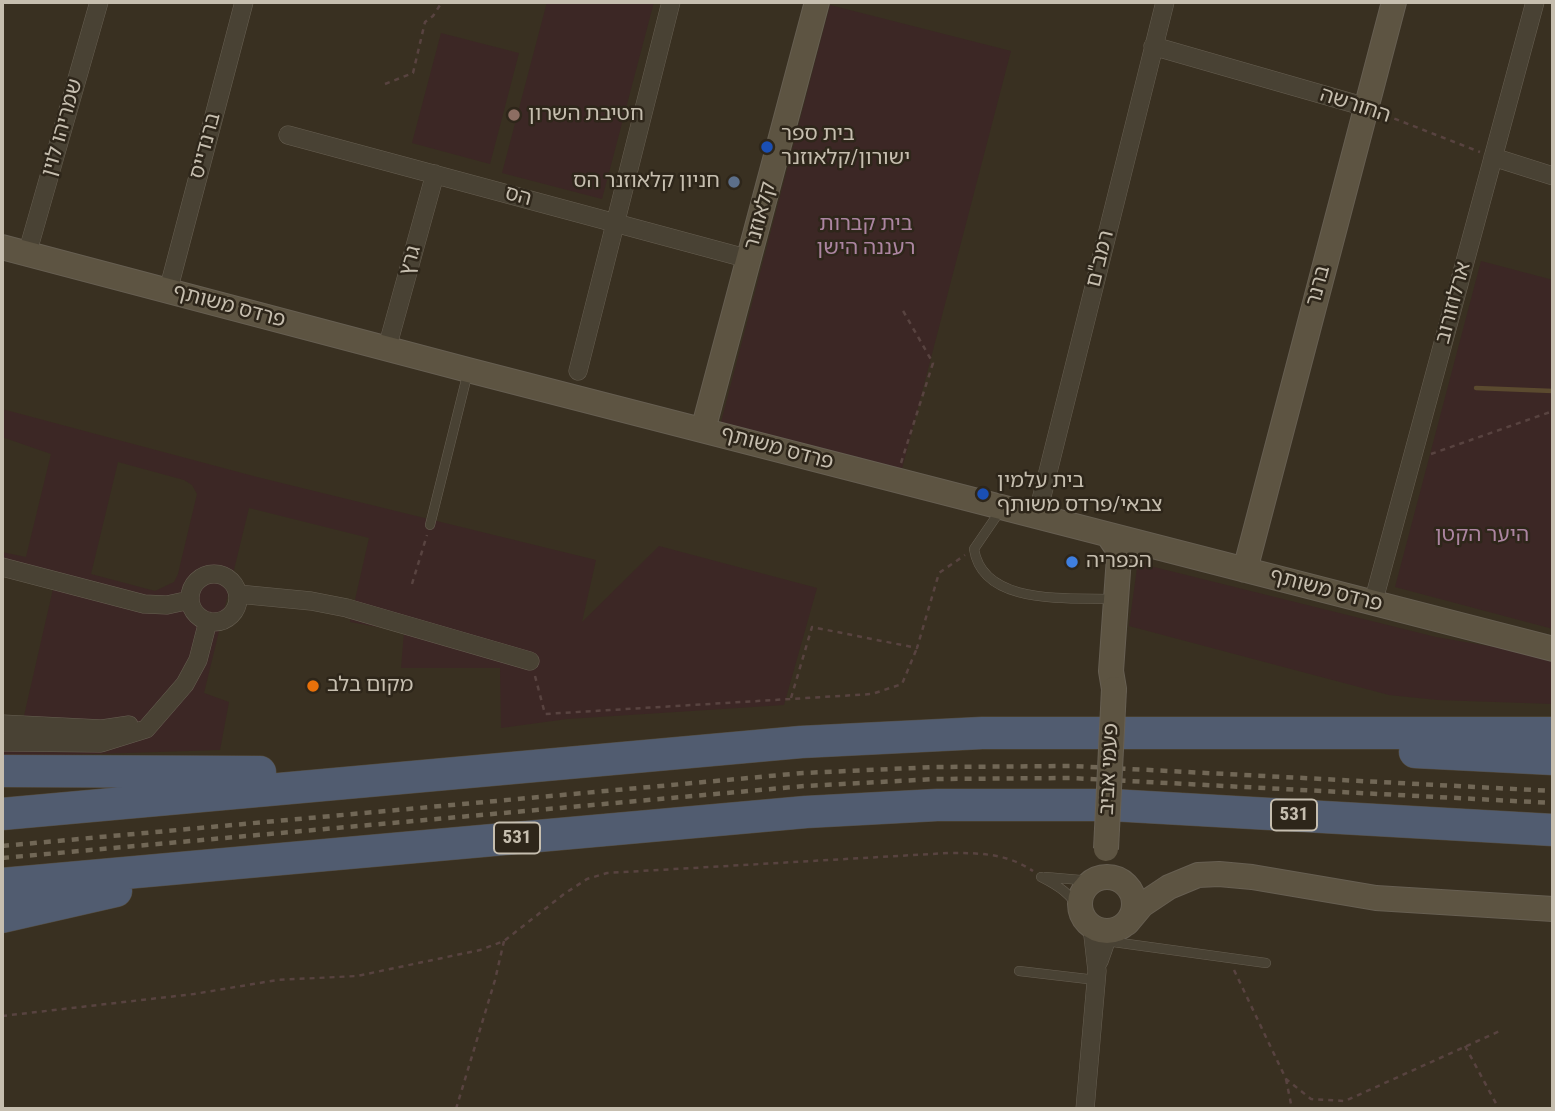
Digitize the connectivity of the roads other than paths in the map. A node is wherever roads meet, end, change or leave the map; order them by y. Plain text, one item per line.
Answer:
1 (99, 2) edge
2 (244, 2) edge
3 (671, 2) edge
4 (817, 2) edge
5 (1165, 2) edge
6 (1394, 2) edge
7 (1535, 2) edge
8 (1153, 46) junction
9 (1366, 107) junction
10 (288, 135) dead end
11 (1493, 156) junction
12 (435, 174) junction
13 (1553, 176) edge
14 (614, 223) junction
15 (2, 247) edge
16 (27, 254) junction
17 (749, 259) junction
18 (168, 291) junction
19 (387, 348) junction
20 (468, 370) junction
21 (578, 371) dead end
22 (703, 430) junction
23 (1002, 508) junction
24 (1037, 516) junction
25 (430, 525) road end
26 (1108, 535) junction
27 (1156, 548) junction
28 (2, 567) edge
29 (1245, 570) junction
30 (238, 594) junction
31 (1116, 598) junction
32 (190, 600) junction
33 (1373, 604) junction
34 (208, 621) junction
35 (1553, 649) edge
36 (530, 661) road end
37 (1114, 689) junction
38 (166, 706) junction
39 (2, 724) edge
40 (1071, 733) junction
41 (1553, 733) edge
42 (2, 742) edge
43 (1553, 760) edge
44 (2, 771) edge
45 (457, 773) junction
46 (1034, 804) junction
47 (2, 814) edge
48 (1553, 830) edge
49 (571, 833) junction
50 (1106, 849) junction
51 (1553, 850) edge
52 (1093, 881) junction
53 (1123, 882) junction
54 (2, 884) edge
55 (1169, 887) junction
56 (1553, 909) edge
57 (2, 917) edge
58 (1104, 926) junction
59 (1266, 963) dead end
60 (1019, 971) dead end
61 (1097, 976) junction
62 (1085, 1109) edge

1 - 16 street, שמריהו לוין
2 - 18 street, ברנדייס
3 - 14 street
4 - 17 street, קלאוזנר
5 - 8 street, רמב"ם
6 - 9 street, ברנר
7 - 11 street, ארלוזורוב
8 - 9 street, החורשה
8 - 24 street, רמב"ם
9 - 29 street, ברנר
10 - 12 street, הס
11 - 13 street
11 - 33 street, ארלוזורוב
12 - 14 street, הס
12 - 19 street, גרץ
14 - 17 street, הס
14 - 21 street
15 - 16 street, פרדס משותף
16 - 18 street, פרדס משותף
17 - 22 street, קלאוזנר
18 - 19 street, פרדס משותף
19 - 20 street, פרדס משותף
20 - 22 street, פרדס משותף
20 - 25 lane
22 - 23 street, פרדס משותף
23 - 24 street, פרדס משותף
23 - 31 lane
24 - 26 street, פרדס משותף
26 - 27 street, פרדס משותף
26 - 31 street, פעמי אביב
27 - 29 street, פרדס משותף
27 - 37 street, פעמי אביב
28 - 32 street
29 - 33 street, פרדס משותף
30 - 32 street
30 - 34 street
30 - 36 street
31 - 37 street, פעמי אביב
32 - 34 street
33 - 35 street, פרדס משותף
34 - 38 street
37 - 50 street, פעמי אביב, bridge
38 - 39 street
38 - 42 street
40 - 41 highway
40 - 43 highway
40 - 45 highway
44 - 45 highway
45 - 47 highway
46 - 48 highway, 531
46 - 49 highway, 531
46 - 51 highway
49 - 54 highway, 531
49 - 57 highway
50 - 52 street, פעמי אביב
50 - 53 street, פעמי אביב
52 - 53 street
52 - 58 street
52 - 58 lane
53 - 55 street
53 - 58 street
55 - 56 street
55 - 58 street
58 - 59 lane
58 - 61 street
60 - 61 lane
61 - 62 street

